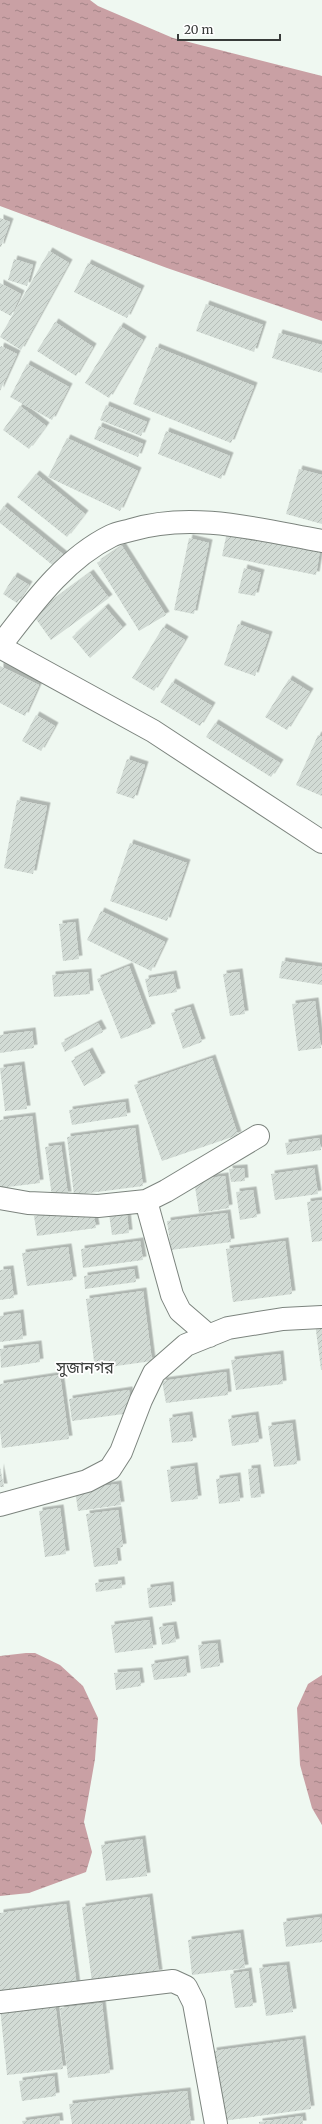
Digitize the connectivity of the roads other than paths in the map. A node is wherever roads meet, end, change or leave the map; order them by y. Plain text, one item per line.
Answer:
1 (322, 541) edge
2 (0, 647) edge
3 (322, 842) edge
4 (258, 1136) dead end
5 (0, 1198) edge
6 (146, 1201) junction
7 (322, 1317) edge
8 (209, 1336) junction
9 (0, 1505) edge
10 (0, 2002) edge
11 (216, 2124) edge

1 - 2 street
2 - 3 street
4 - 6 street
5 - 6 street
6 - 8 street
7 - 8 street
8 - 9 street
10 - 11 street

